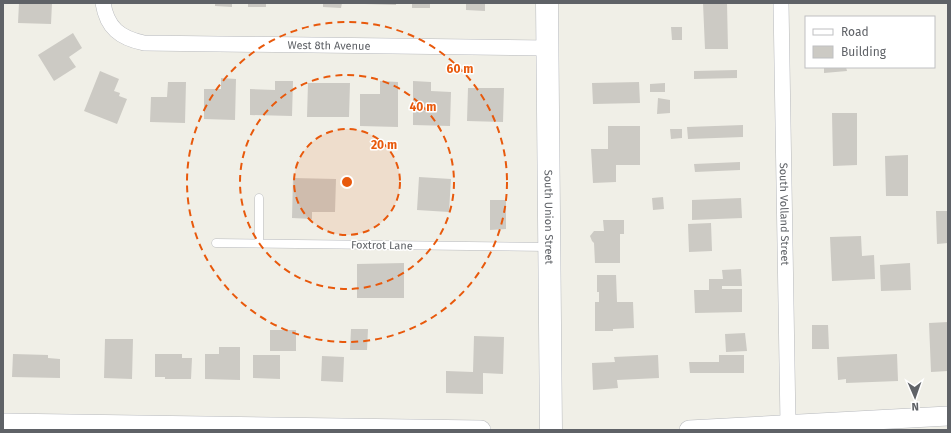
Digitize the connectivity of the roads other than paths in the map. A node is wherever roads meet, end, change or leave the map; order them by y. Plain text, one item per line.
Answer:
1 (104, 3) edge
2 (547, 3) edge
3 (781, 3) edge
4 (548, 48) junction
5 (259, 198) dead end
6 (216, 243) dead end
7 (259, 243) junction
8 (549, 247) junction
9 (948, 416) edge
10 (3, 424) edge
11 (788, 424) junction
12 (481, 430) edge
13 (551, 430) edge
14 (689, 430) edge

1 - 4 street, West 8th Avenue
2 - 4 main road, South Union Street
3 - 11 street, South Volland Street
4 - 8 main road, South Union Street
5 - 7 lane
6 - 7 lane, Foxtrot Lane
7 - 8 lane, Foxtrot Lane
8 - 13 main road, South Union Street
9 - 11 street
10 - 12 street
11 - 14 street

